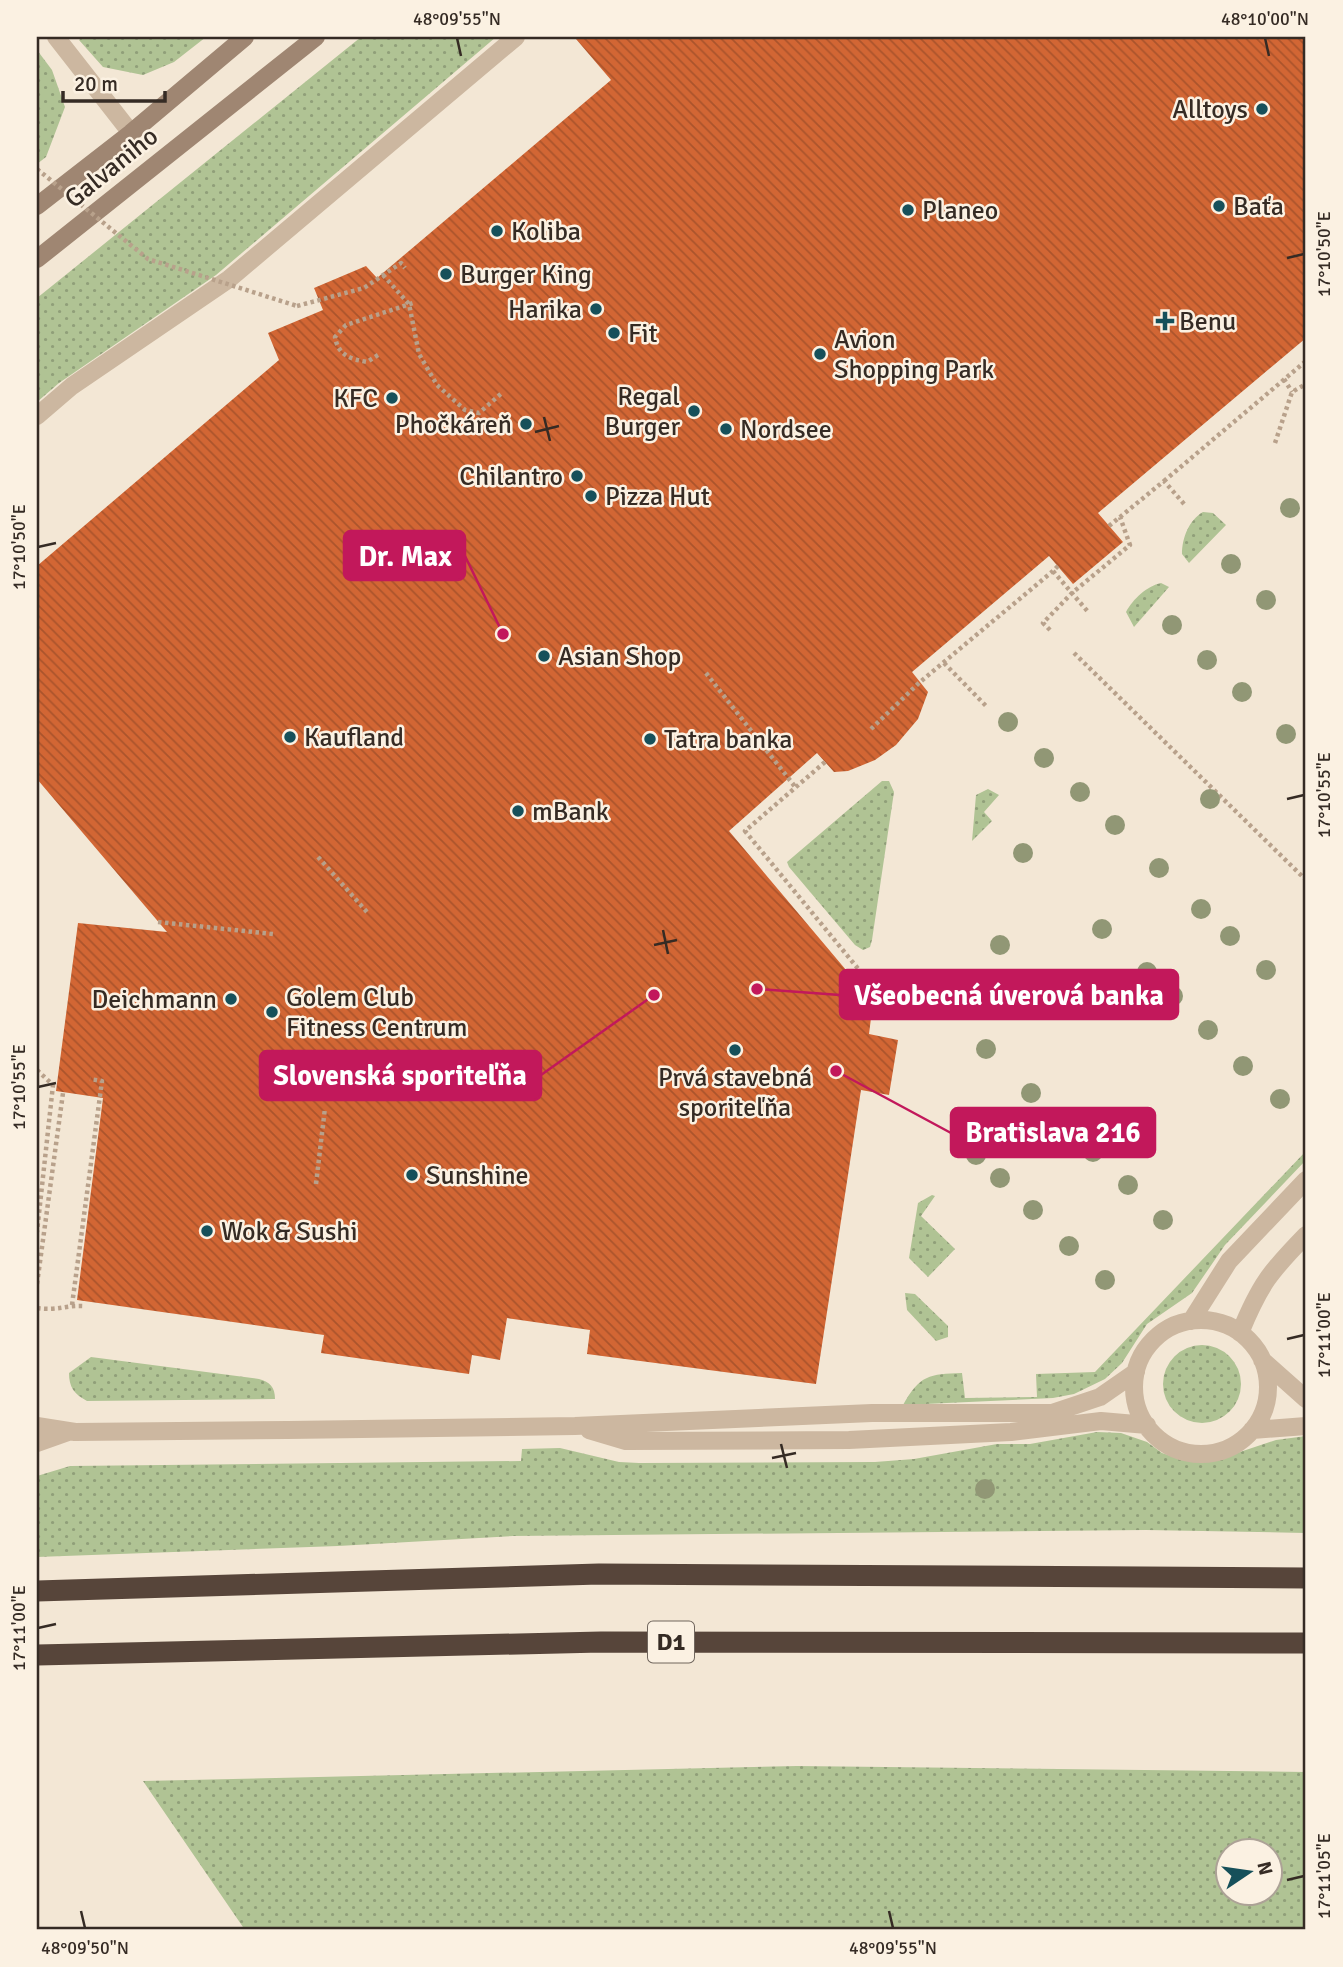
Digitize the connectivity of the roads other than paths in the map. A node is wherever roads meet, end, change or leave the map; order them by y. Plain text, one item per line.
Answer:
1 (56, 37) edge
2 (246, 37) edge
3 (316, 37) edge
4 (516, 37) edge
5 (131, 133) junction
6 (37, 206) edge
7 (37, 259) edge
8 (37, 416) edge
9 (1306, 1180) edge
10 (1306, 1235) edge
11 (1191, 1321) junction
12 (1240, 1333) junction
13 (1262, 1360) junction
14 (1136, 1371) junction
15 (1306, 1399) edge
16 (1146, 1425) junction
17 (37, 1426) edge
18 (575, 1426) junction
19 (1306, 1426) edge
20 (1252, 1430) junction
21 (68, 1432) junction
22 (37, 1443) edge
23 (1306, 1578) edge
24 (37, 1591) edge
25 (1306, 1643) edge
26 (37, 1655) edge

1 - 5 lane, Galvaniho
2 - 5 main road, Galvaniho
3 - 7 main road, Galvaniho
4 - 8 lane
5 - 6 main road, Galvaniho
9 - 11 lane
10 - 12 lane
11 - 12 lane
11 - 14 lane
12 - 13 lane
13 - 15 lane
13 - 20 lane
14 - 16 lane
14 - 18 lane
16 - 18 lane
16 - 20 lane
17 - 21 lane
18 - 21 lane
19 - 20 lane
21 - 22 lane
23 - 24 highway
25 - 26 highway, D1

